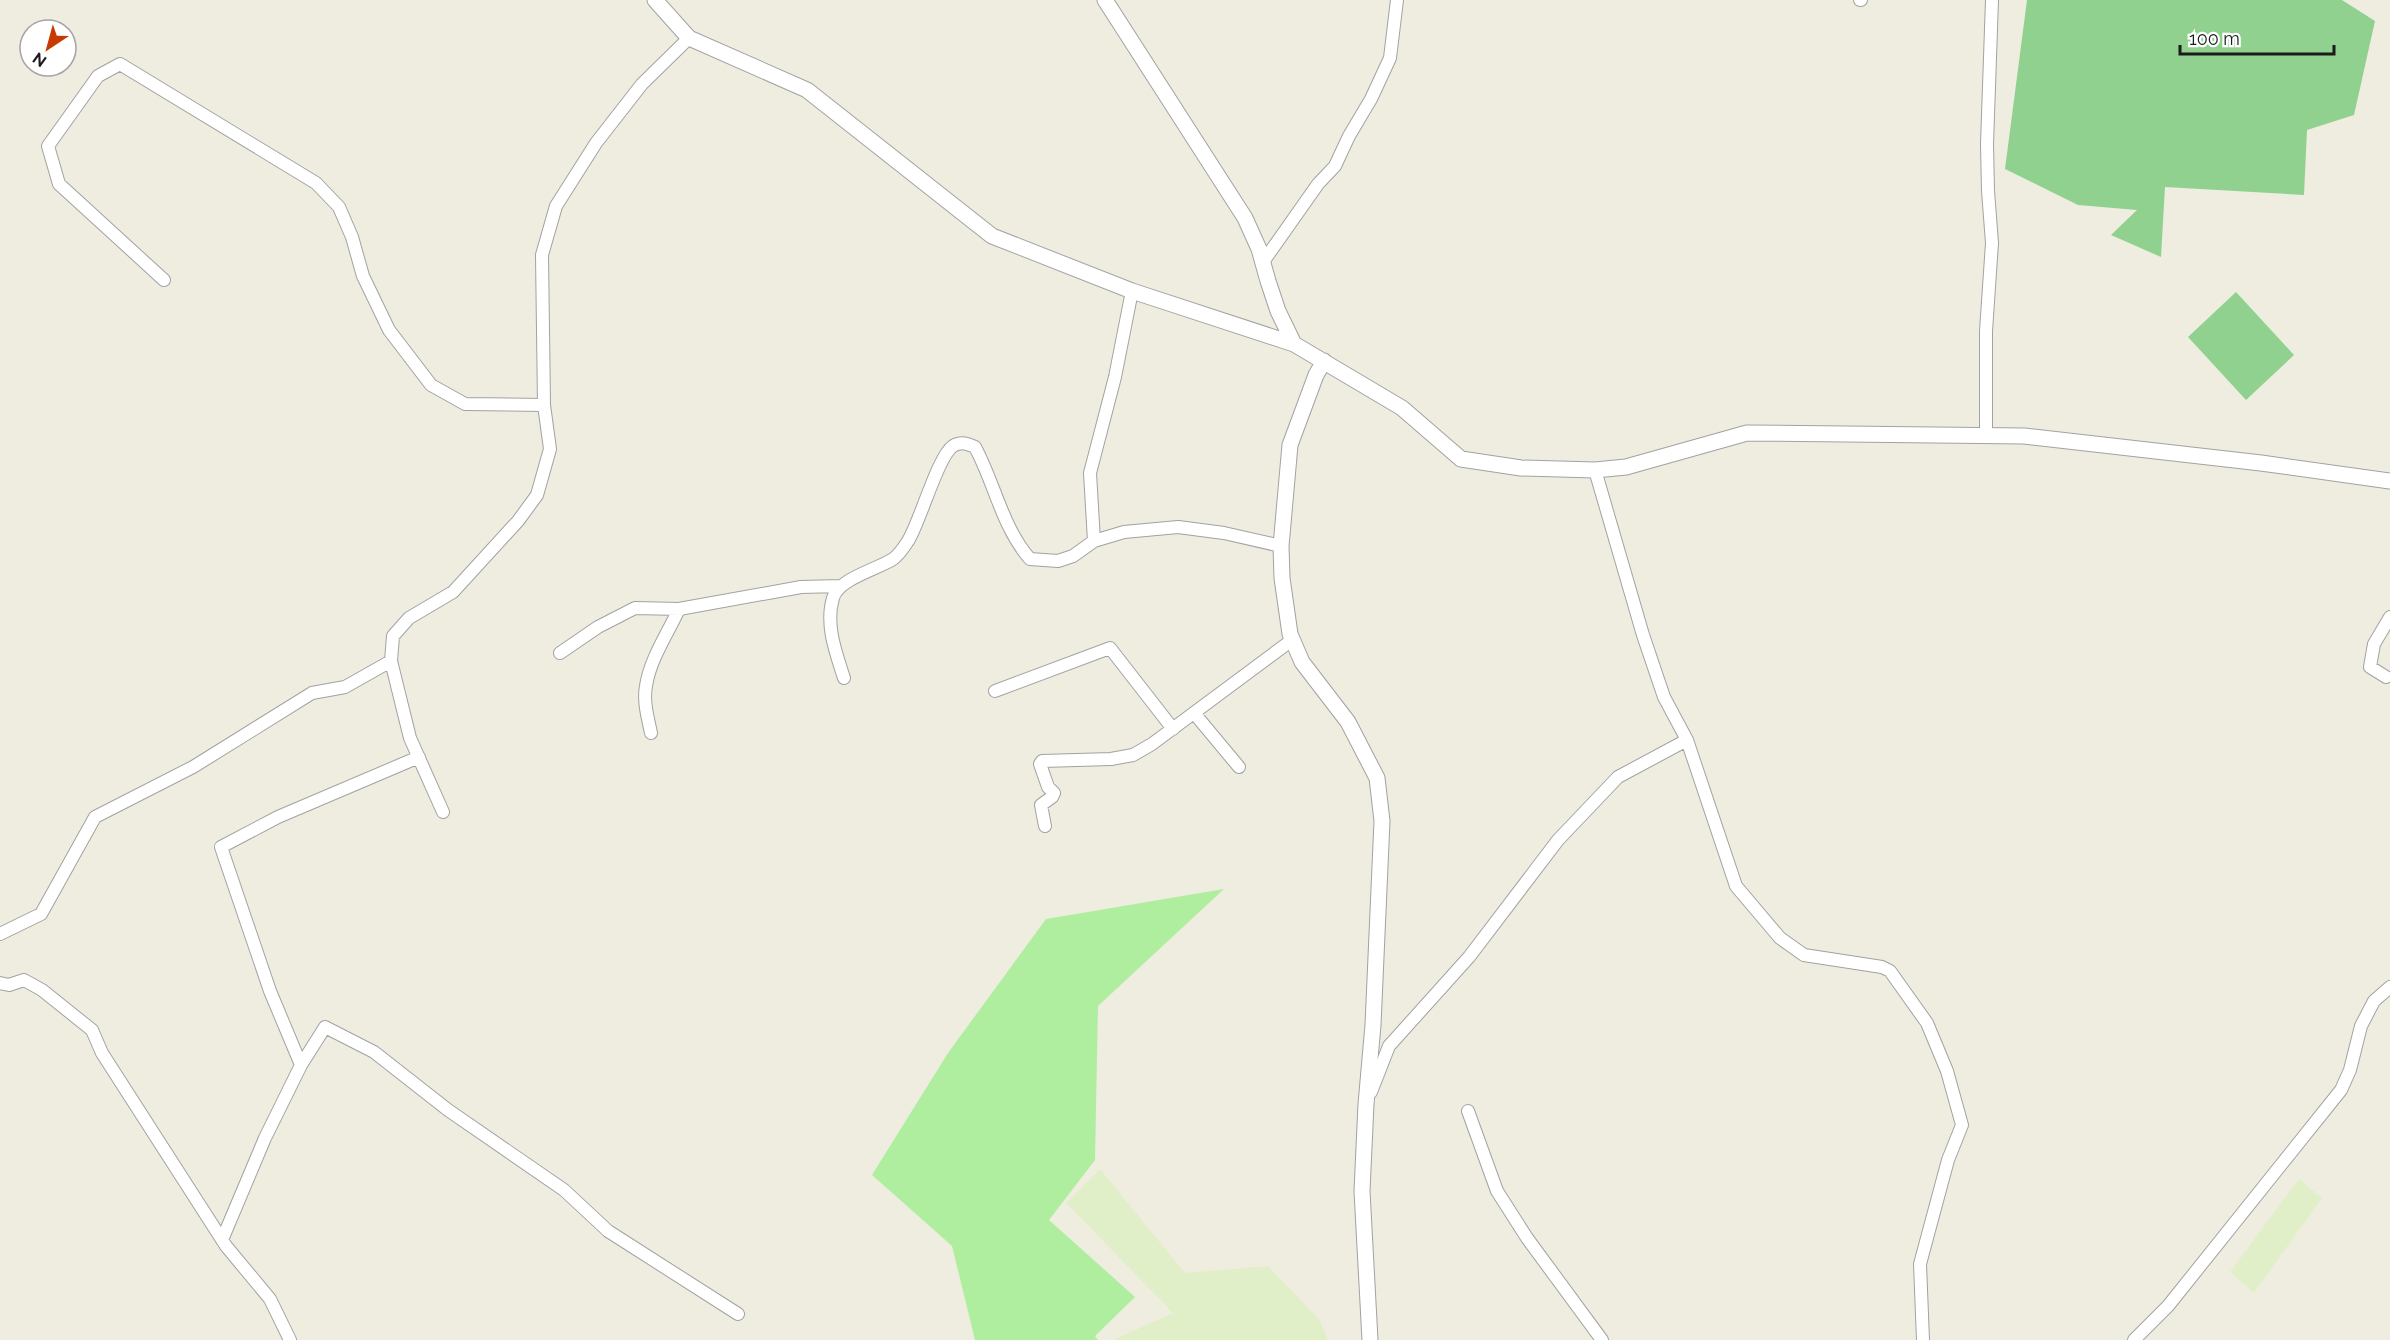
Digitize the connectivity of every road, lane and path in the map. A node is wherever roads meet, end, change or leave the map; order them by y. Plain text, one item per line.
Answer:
1 (655, 0) edge
2 (1105, 0) edge
3 (1397, 0) edge
4 (1992, 0) edge
5 (689, 38) junction
6 (1263, 262) junction
7 (164, 280) dead end
8 (1132, 291) junction
9 (1294, 344) junction
10 (1324, 361) junction
11 (544, 405) junction
12 (1986, 435) junction
13 (1595, 470) junction
14 (2390, 482) edge
15 (1094, 541) junction
16 (1281, 546) junction
17 (840, 586) junction
18 (679, 609) junction
19 (2390, 617) edge
20 (1292, 640) junction
21 (560, 652) dead end
22 (391, 661) junction
23 (2386, 677) dead end
24 (844, 678) dead end
25 (994, 691) dead end
26 (1194, 713) junction
27 (1173, 729) junction
28 (651, 733) dead end
29 (1687, 740) junction
30 (419, 757) junction
31 (1239, 767) dead end
32 (443, 812) dead end
33 (1045, 826) dead end
34 (0, 934) edge
35 (0, 983) edge
36 (2390, 987) edge
37 (301, 1065) junction
38 (1366, 1104) junction
39 (1468, 1111) dead end
40 (222, 1240) junction
41 (738, 1314) dead end
42 (290, 1340) edge
43 (1370, 1340) edge
44 (1602, 1340) edge
45 (1923, 1340) edge
46 (2134, 1340) edge

1 - 5 street
2 - 6 street
3 - 6 street
4 - 12 street
5 - 8 street
5 - 11 street
6 - 9 street
7 - 11 street
8 - 9 street
8 - 15 street
9 - 10 street
10 - 13 street
10 - 16 street
11 - 22 street
12 - 13 street
12 - 14 street
13 - 29 street
15 - 16 street
15 - 17 street
16 - 20 street
17 - 18 street
17 - 24 street
18 - 21 street
18 - 28 street
19 - 23 street
20 - 26 street
20 - 38 street
22 - 30 street
22 - 34 street
25 - 27 street
26 - 27 street
26 - 31 street
27 - 33 street
29 - 38 street
29 - 45 street
30 - 32 street
30 - 37 street
35 - 40 street
36 - 46 street
37 - 40 street
37 - 41 street
38 - 43 street
39 - 44 street
40 - 42 street

